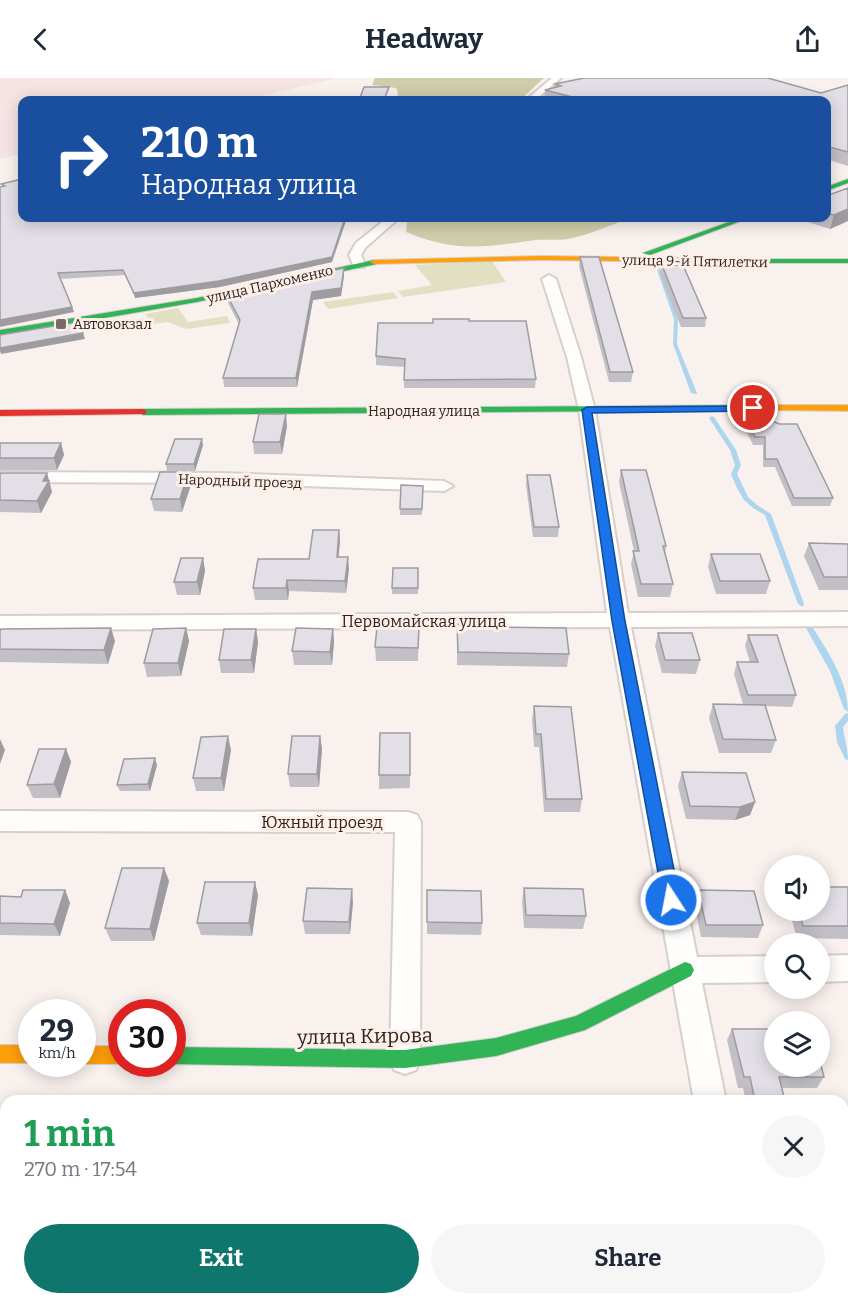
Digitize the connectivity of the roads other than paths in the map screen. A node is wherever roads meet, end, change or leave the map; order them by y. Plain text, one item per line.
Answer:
1 (557, 78) edge
2 (535, 96) edge
3 (848, 181) edge
4 (831, 187) edge
5 (388, 222) edge
6 (733, 222) edge
7 (542, 258) joint
8 (623, 260) junction
9 (848, 261) edge
10 (359, 264) junction
11 (549, 279) dead end
12 (0, 333) edge
13 (848, 408) edge
14 (587, 410) junction
15 (0, 413) edge
16 (0, 477) edge
17 (444, 486) dead end
18 (848, 619) edge
19 (619, 621) junction
20 (0, 623) edge
21 (0, 821) edge
22 (848, 968) edge
23 (764, 969) edge
24 (830, 969) edge
25 (685, 970) junction
26 (0, 1054) edge
27 (18, 1054) edge
28 (186, 1056) edge
29 (405, 1059) junction
30 (709, 1095) edge

1 - 2 street
3 - 4 street
5 - 10 street
6 - 8 street
7 - 8 street, улица 9-й Пятилетки
7 - 10 street, улица Пархоменко
8 - 9 street, улица 9-й Пятилетки
10 - 12 street, улица Пархоменко
11 - 14 street
13 - 14 street, Народная улица
14 - 15 street, Народная улица
14 - 19 street
16 - 17 street, Народный проезд
18 - 19 street, Первомайская улица
19 - 20 street, Первомайская улица
19 - 25 street
21 - 29 street, Южный проезд
22 - 24 street
23 - 25 street
25 - 29 street, улица Кирова
25 - 30 street
26 - 27 street
28 - 29 street, улица Кирова

